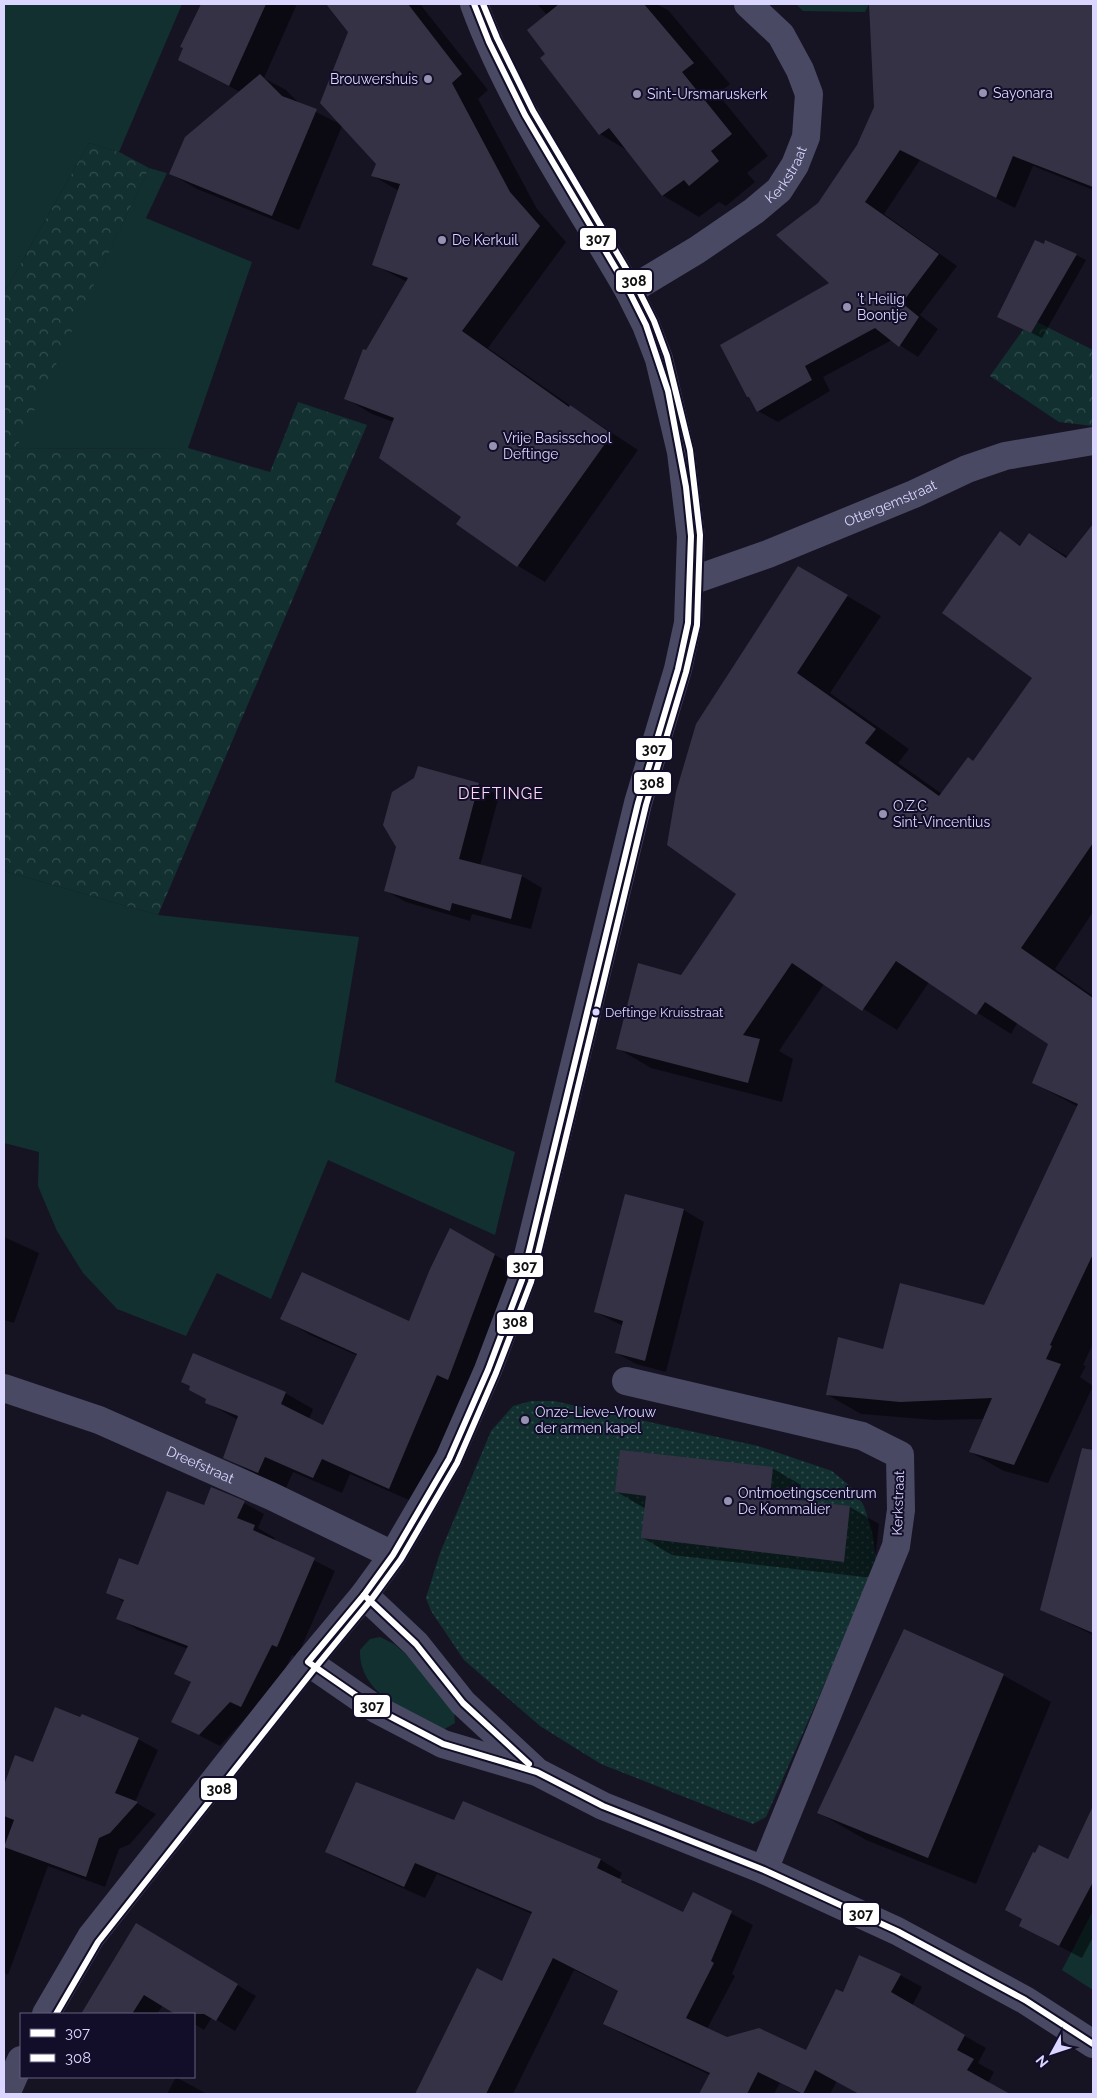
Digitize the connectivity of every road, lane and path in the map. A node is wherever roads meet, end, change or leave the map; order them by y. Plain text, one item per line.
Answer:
1 (474, 4) edge
2 (748, 4) edge
3 (629, 291) junction
4 (1093, 441) edge
5 (691, 581) junction
6 (626, 1381) dead end
7 (4, 1388) edge
8 (393, 1555) junction
9 (364, 1595) junction
10 (308, 1662) junction
11 (537, 1772) junction
12 (764, 1870) junction
13 (47, 2013) edge
14 (1093, 2044) edge
15 (4, 2046) edge
16 (20, 2054) edge
17 (20, 2062) edge
18 (6, 2094) edge

1 - 3 street
2 - 3 street, Kerkstraat
3 - 5 street
4 - 5 street, Ottergemstraat
5 - 8 street
6 - 12 street, Kerkstraat
7 - 8 street, Dreefstraat
8 - 9 street
9 - 10 street
9 - 11 street
10 - 11 street
10 - 13 street
11 - 12 street
12 - 14 street
15 - 16 street
17 - 18 street

